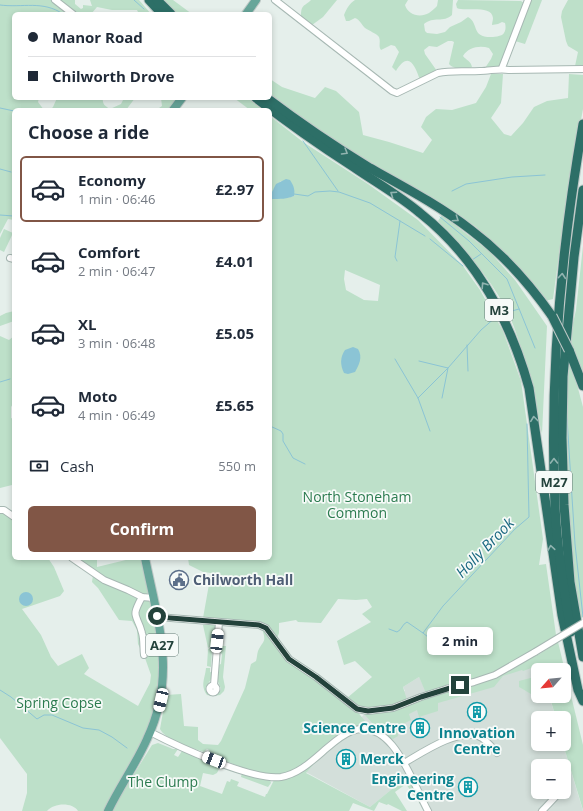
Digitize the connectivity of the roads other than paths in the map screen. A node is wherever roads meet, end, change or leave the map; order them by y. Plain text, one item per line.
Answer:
1 (55, 0) edge
2 (149, 0) edge
3 (157, 0) edge
4 (256, 0) edge
5 (275, 0) edge
6 (525, 0) edge
7 (528, 0) edge
8 (70, 12) edge
9 (160, 12) edge
10 (169, 12) edge
11 (247, 12) edge
12 (502, 68) junction
13 (583, 70) edge
14 (259, 100) edge
15 (270, 100) edge
16 (269, 108) edge
17 (272, 110) edge
18 (583, 124) edge
19 (583, 190) edge
20 (583, 386) edge
21 (0, 510) edge
22 (12, 516) edge
23 (75, 560) edge
24 (145, 560) edge
25 (142, 597) junction
26 (154, 598) junction
27 (158, 617) junction
28 (219, 622) junction
29 (583, 623) edge
30 (144, 655) dead end
31 (583, 657) edge
32 (214, 685) dead end
33 (583, 694) edge
34 (583, 701) edge
35 (150, 732) junction
36 (497, 752) dead end
37 (404, 763) junction
38 (553, 799) edge
39 (108, 811) edge
40 (428, 811) edge
41 (542, 811) edge

1 - 8 street
2 - 9 highway
3 - 10 highway
4 - 11 main road
5 - 12 street
6 - 7 street
7 - 12 street
12 - 13 street
16 -> 14 highway, M3
15 -> 20 highway, M3, bridge
34 -> 17 highway, M3
33 -> 18 highway, M27
19 - 31 highway, M27
21 - 22 street
23 - 25 street
24 - 26 main road, A27
25 - 26 street
25 - 30 street
26 - 27 main road, A27
27 - 28 street
27 - 35 main road, A27
28 - 29 street, bridge
28 - 32 street
35 - 37 street
35 - 39 main road, A27
36 - 37 street
37 - 40 street
38 - 41 street

